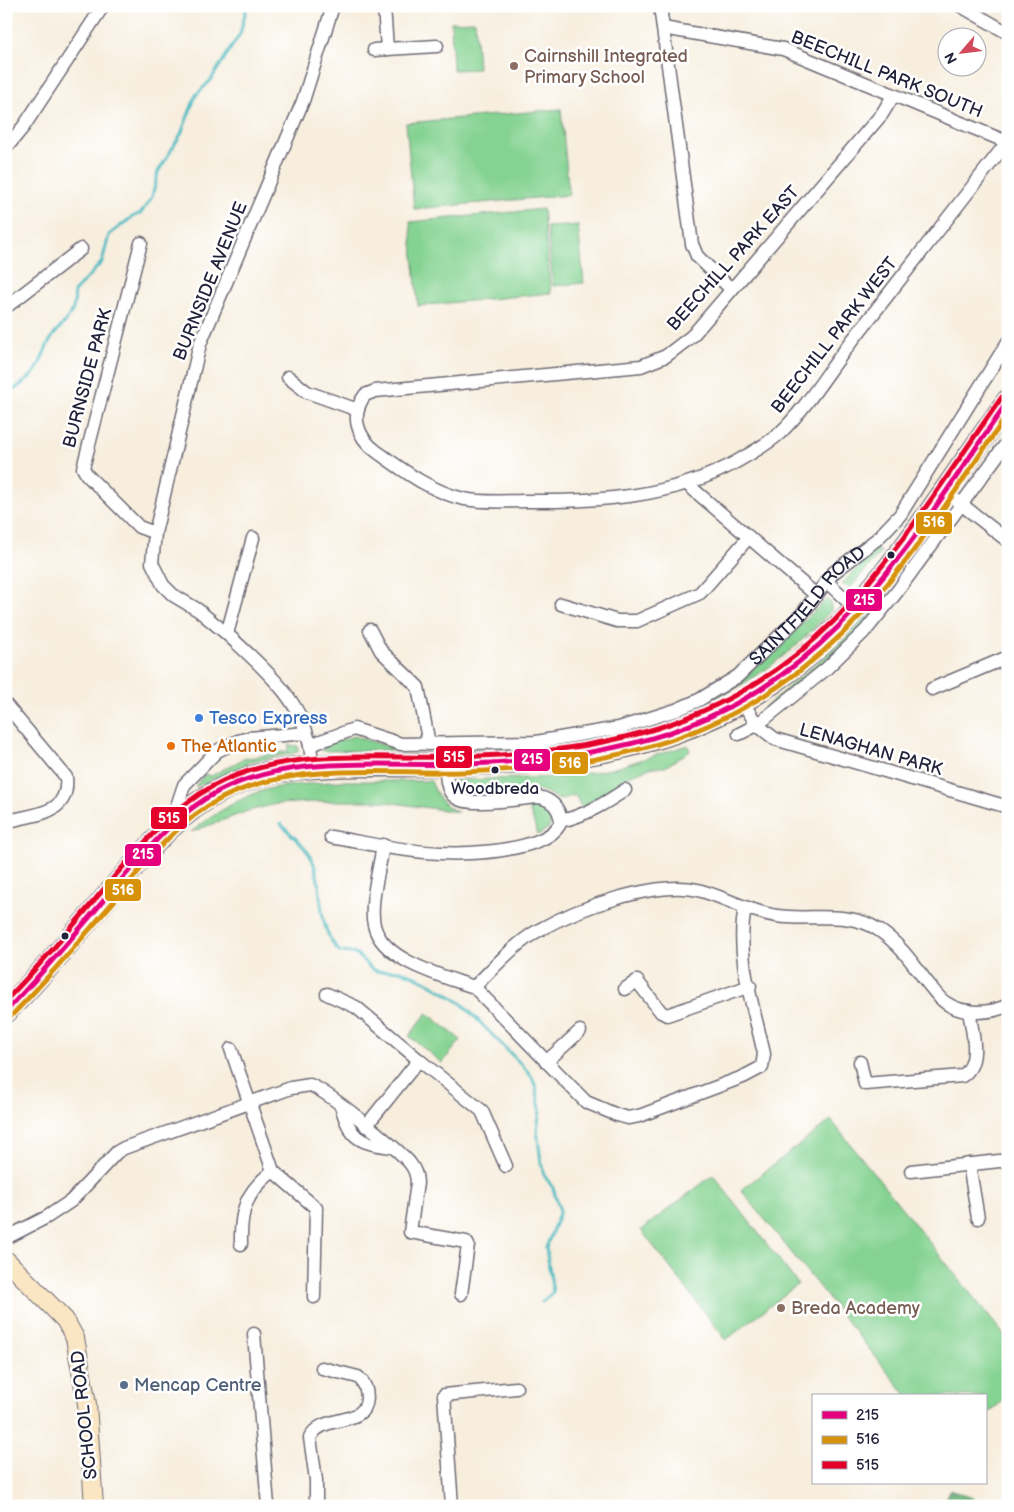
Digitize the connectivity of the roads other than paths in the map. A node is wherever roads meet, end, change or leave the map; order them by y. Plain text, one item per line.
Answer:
1 (103, 6) edge
2 (333, 6) edge
3 (384, 6) edge
4 (660, 6) edge
5 (961, 6) edge
6 (663, 28) junction
7 (1008, 33) edge
8 (437, 46) dead end
9 (893, 96) junction
10 (1007, 142) edge
11 (6, 148) edge
12 (141, 243) dead end
13 (81, 249) dead end
14 (732, 289) junction
15 (6, 307) edge
16 (1008, 342) edge
17 (288, 377) dead end
18 (1008, 401) edge
19 (358, 410) junction
20 (1008, 440) edge
21 (687, 484) junction
22 (953, 497) junction
23 (155, 533) junction
24 (749, 537) junction
25 (253, 538) dead end
26 (1008, 541) edge
27 (826, 581) junction
28 (816, 595) junction
29 (561, 604) dead end
30 (855, 608) junction
31 (370, 630) dead end
32 (227, 634) junction
33 (1008, 657) edge
34 (932, 689) dead end
35 (742, 701) junction
36 (6, 705) edge
37 (757, 725) junction
38 (739, 734) dead end
39 (430, 744) junction
40 (310, 748) junction
41 (446, 764) junction
42 (187, 782) junction
43 (625, 790) dead end
44 (197, 804) junction
45 (1008, 806) edge
46 (561, 821) junction
47 (6, 822) edge
48 (170, 827) junction
49 (331, 837) dead end
50 (383, 845) junction
51 (744, 908) junction
52 (750, 986) junction
53 (474, 987) junction
54 (625, 989) dead end
55 (327, 994) dead end
56 (1008, 1005) edge
57 (6, 1011) edge
58 (969, 1011) junction
59 (580, 1031) dead end
60 (231, 1049) dead end
61 (419, 1060) junction
62 (546, 1062) junction
63 (860, 1062) dead end
64 (248, 1103) junction
65 (341, 1106) junction
66 (366, 1126) junction
67 (392, 1147) junction
68 (1008, 1160) edge
69 (969, 1164) junction
70 (506, 1166) dead end
71 (273, 1171) junction
72 (911, 1171) dead end
73 (978, 1218) dead end
74 (6, 1238) edge
75 (240, 1244) dead end
76 (6, 1260) edge
77 (461, 1294) dead end
78 (314, 1297) dead end
79 (254, 1334) dead end
80 (322, 1368) dead end
81 (516, 1388) dead end
82 (94, 1506) edge
83 (268, 1506) edge
84 (316, 1506) edge
85 (452, 1506) edge

1 - 11 street
2 - 23 street, BURNSIDE AVENUE
3 - 8 street
4 - 6 street
5 - 7 street
6 - 9 street, BEECHILL PARK SOUTH
6 - 14 street
9 - 10 street, BEECHILL PARK SOUTH
9 - 14 street, BEECHILL PARK EAST
10 - 21 street, BEECHILL PARK WEST
12 - 23 street, BURNSIDE PARK
13 - 15 street
14 - 19 street, BEECHILL PARK EAST
16 - 27 street, SAINTFIELD ROAD
17 - 19 street
18 - 22 highway, SAINTFIELD ROAD
19 - 21 street, BEECHILL PARK WEST
20 - 22 street, SAINTFIELD ROAD
21 - 24 street
22 - 26 street
22 - 30 highway, SAINTFIELD ROAD
22 - 37 street, SAINTFIELD ROAD
23 - 32 street
24 - 28 street
24 - 29 street
25 - 32 street
27 - 28 street, SAINTFIELD ROAD
27 - 30 street
28 - 39 street, SAINTFIELD ROAD
30 - 35 highway, SAINTFIELD ROAD
31 - 39 street
32 - 40 street
33 - 34 street
35 - 37 street, LENAGHAN PARK
35 - 41 highway, SAINTFIELD ROAD
36 - 47 street
37 - 38 street, SAINTFIELD ROAD
37 - 45 street, LENAGHAN PARK
39 - 40 street, SAINTFIELD ROAD
40 - 41 highway, SAINTFIELD ROAD
40 - 42 street, SAINTFIELD ROAD
40 - 44 highway, SAINTFIELD ROAD
41 - 46 street
42 - 44 street
42 - 48 street, SAINTFIELD ROAD
43 - 46 street
44 - 48 highway, SAINTFIELD ROAD
46 - 50 street
48 - 57 highway, SAINTFIELD ROAD
49 - 50 street
50 - 53 street
51 - 52 street
51 - 53 street
51 - 58 street
52 - 54 street
52 - 62 street
53 - 62 street
55 - 61 street
56 - 58 street
58 - 63 street
59 - 62 street
60 - 64 street
61 - 66 street
61 - 70 street
64 - 65 street
64 - 71 street
64 - 74 street
65 - 66 street
65 - 67 street
66 - 67 street
67 - 77 street
68 - 69 street
69 - 72 street
69 - 73 street
71 - 75 street
71 - 78 street
76 - 82 street, SCHOOL ROAD
79 - 83 street
80 - 84 street
81 - 85 street

